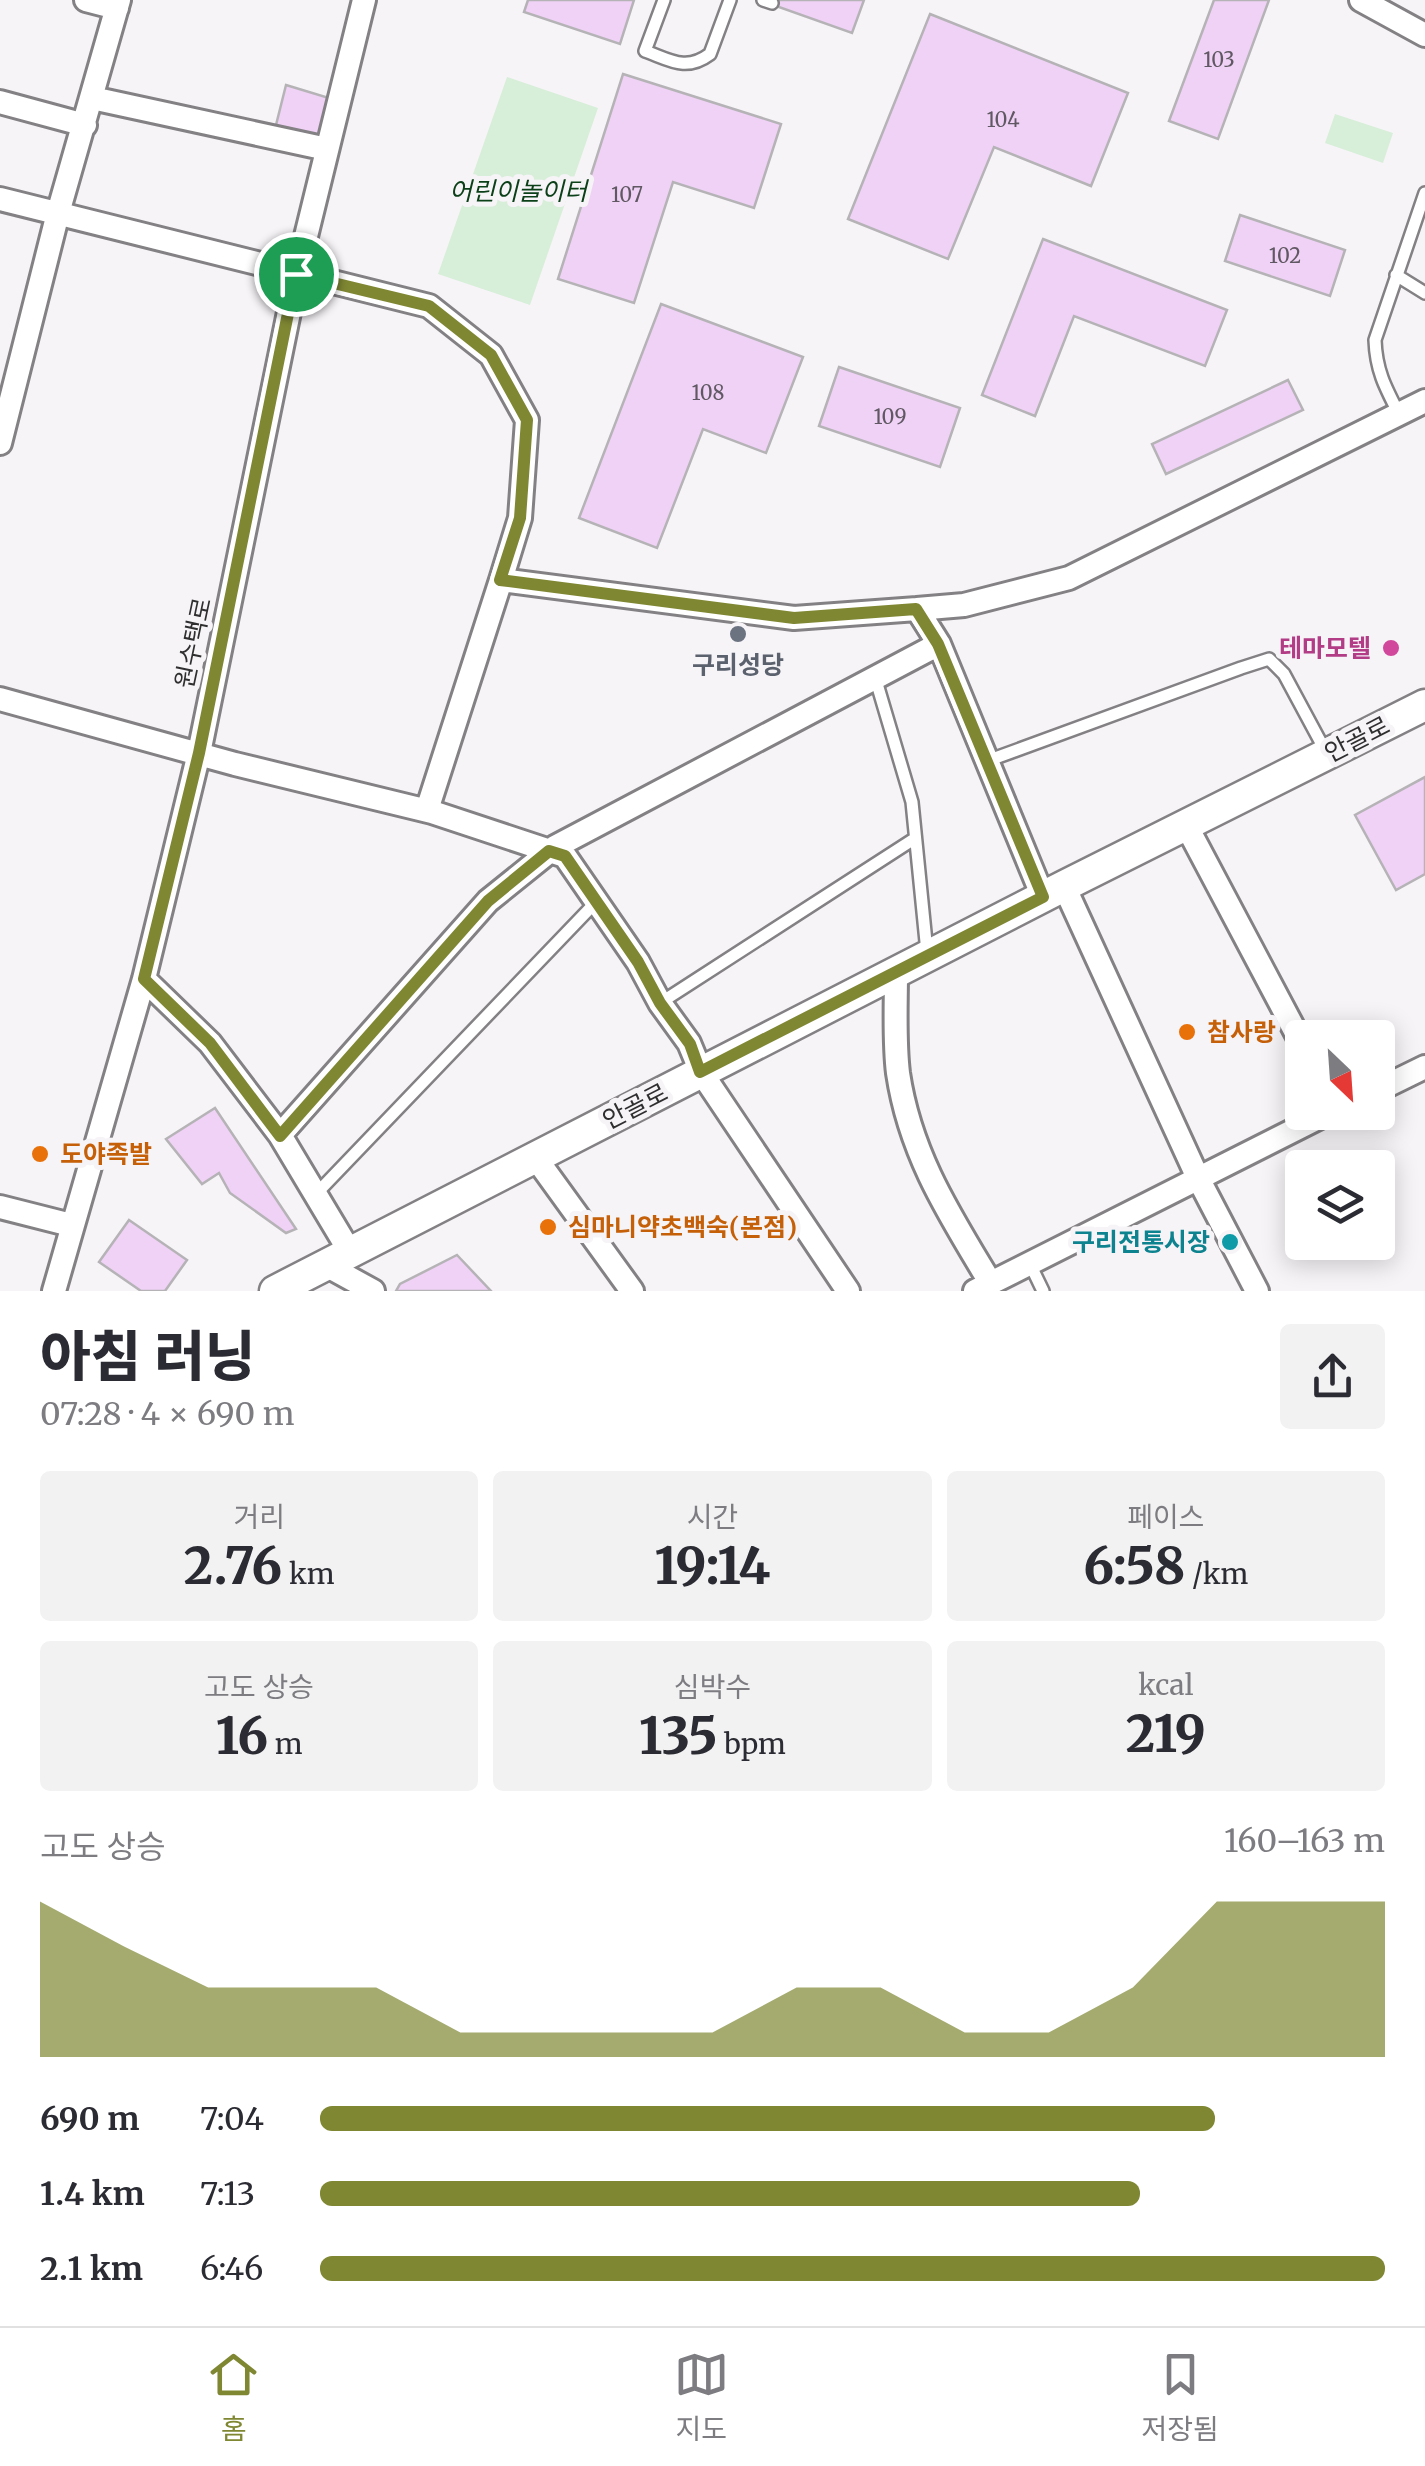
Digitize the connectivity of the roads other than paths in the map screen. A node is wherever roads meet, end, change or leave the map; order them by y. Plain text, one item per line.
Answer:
1 (86, 0) edge
2 (364, 0) edge
3 (664, 0) edge
4 (730, 0) edge
5 (1361, 0) edge
6 (118, 4) edge
7 (1425, 35) edge
8 (92, 98) junction
9 (0, 102) edge
10 (84, 125) junction
11 (327, 149) junction
12 (1425, 193) edge
13 (0, 199) edge
14 (58, 214) junction
15 (296, 274) junction
16 (1396, 275) junction
17 (1425, 293) edge
18 (1425, 401) edge
19 (1398, 414) junction
20 (0, 444) edge
21 (500, 580) junction
22 (916, 609) junction
23 (938, 644) junction
24 (875, 678) junction
25 (0, 698) edge
26 (1425, 705) edge
27 (199, 753) junction
28 (1327, 754) junction
29 (987, 761) junction
30 (427, 810) junction
31 (1186, 824) junction
32 (914, 838) junction
33 (549, 851) junction
34 (1054, 891) junction
35 (596, 902) junction
36 (928, 956) junction
37 (896, 972) junction
38 (144, 979) junction
39 (660, 1003) junction
40 (1289, 1020) edge
41 (1425, 1068) edge
42 (700, 1072) junction
43 (1395, 1082) edge
44 (1294, 1130) edge
45 (280, 1136) junction
46 (536, 1157) junction
47 (1198, 1178) junction
48 (316, 1194) junction
49 (0, 1207) edge
50 (71, 1225) junction
51 (338, 1259) junction
52 (1029, 1262) junction
53 (983, 1287) edge
54 (54, 1291) edge
55 (275, 1291) edge
56 (372, 1291) edge
57 (632, 1291) edge
58 (848, 1291) edge
59 (1043, 1291) edge
60 (1256, 1291) edge

1 - 6 street
2 - 11 street, 원수택로
3 - 4 lane
5 - 7 street
6 - 8 street
8 - 10 street
8 - 11 street
9 - 10 street
10 - 14 street
11 - 15 street, 원수택로
12 - 16 lane
13 - 14 street
14 - 15 street
14 - 20 street
15 - 21 street
15 - 27 street, 원수택로
16 - 17 lane
16 - 19 lane
18 - 19 street
19 - 22 street
21 - 22 street
21 - 30 street
22 - 23 street
23 - 24 street
23 - 29 street
24 - 32 lane
24 - 33 street
25 - 27 street
26 - 28 street, 안골로
27 - 30 street
27 - 38 street, 원수택로
28 - 29 lane
28 - 31 street, 안골로
29 - 34 street
30 - 33 street
31 - 34 street, 안골로
31 - 40 street
32 - 36 lane
32 - 39 lane
33 - 35 street
33 - 45 street
34 - 36 street, 안골로
34 - 47 street
35 - 39 street
35 - 48 lane
36 - 37 street, 안골로
37 - 42 street, 안골로
37 - 53 street
38 - 45 street
38 - 50 street, 원수택로
39 - 42 street
41 - 43 street
42 - 46 street, 안골로
42 - 58 street
44 - 47 street
45 - 48 street
46 - 51 street, 안골로
46 - 57 street
47 - 52 street
47 - 60 street
48 - 51 street
49 - 50 street
50 - 54 street, 원수택로
51 - 55 street, 안골로
51 - 56 street
52 - 53 street
52 - 59 lane

